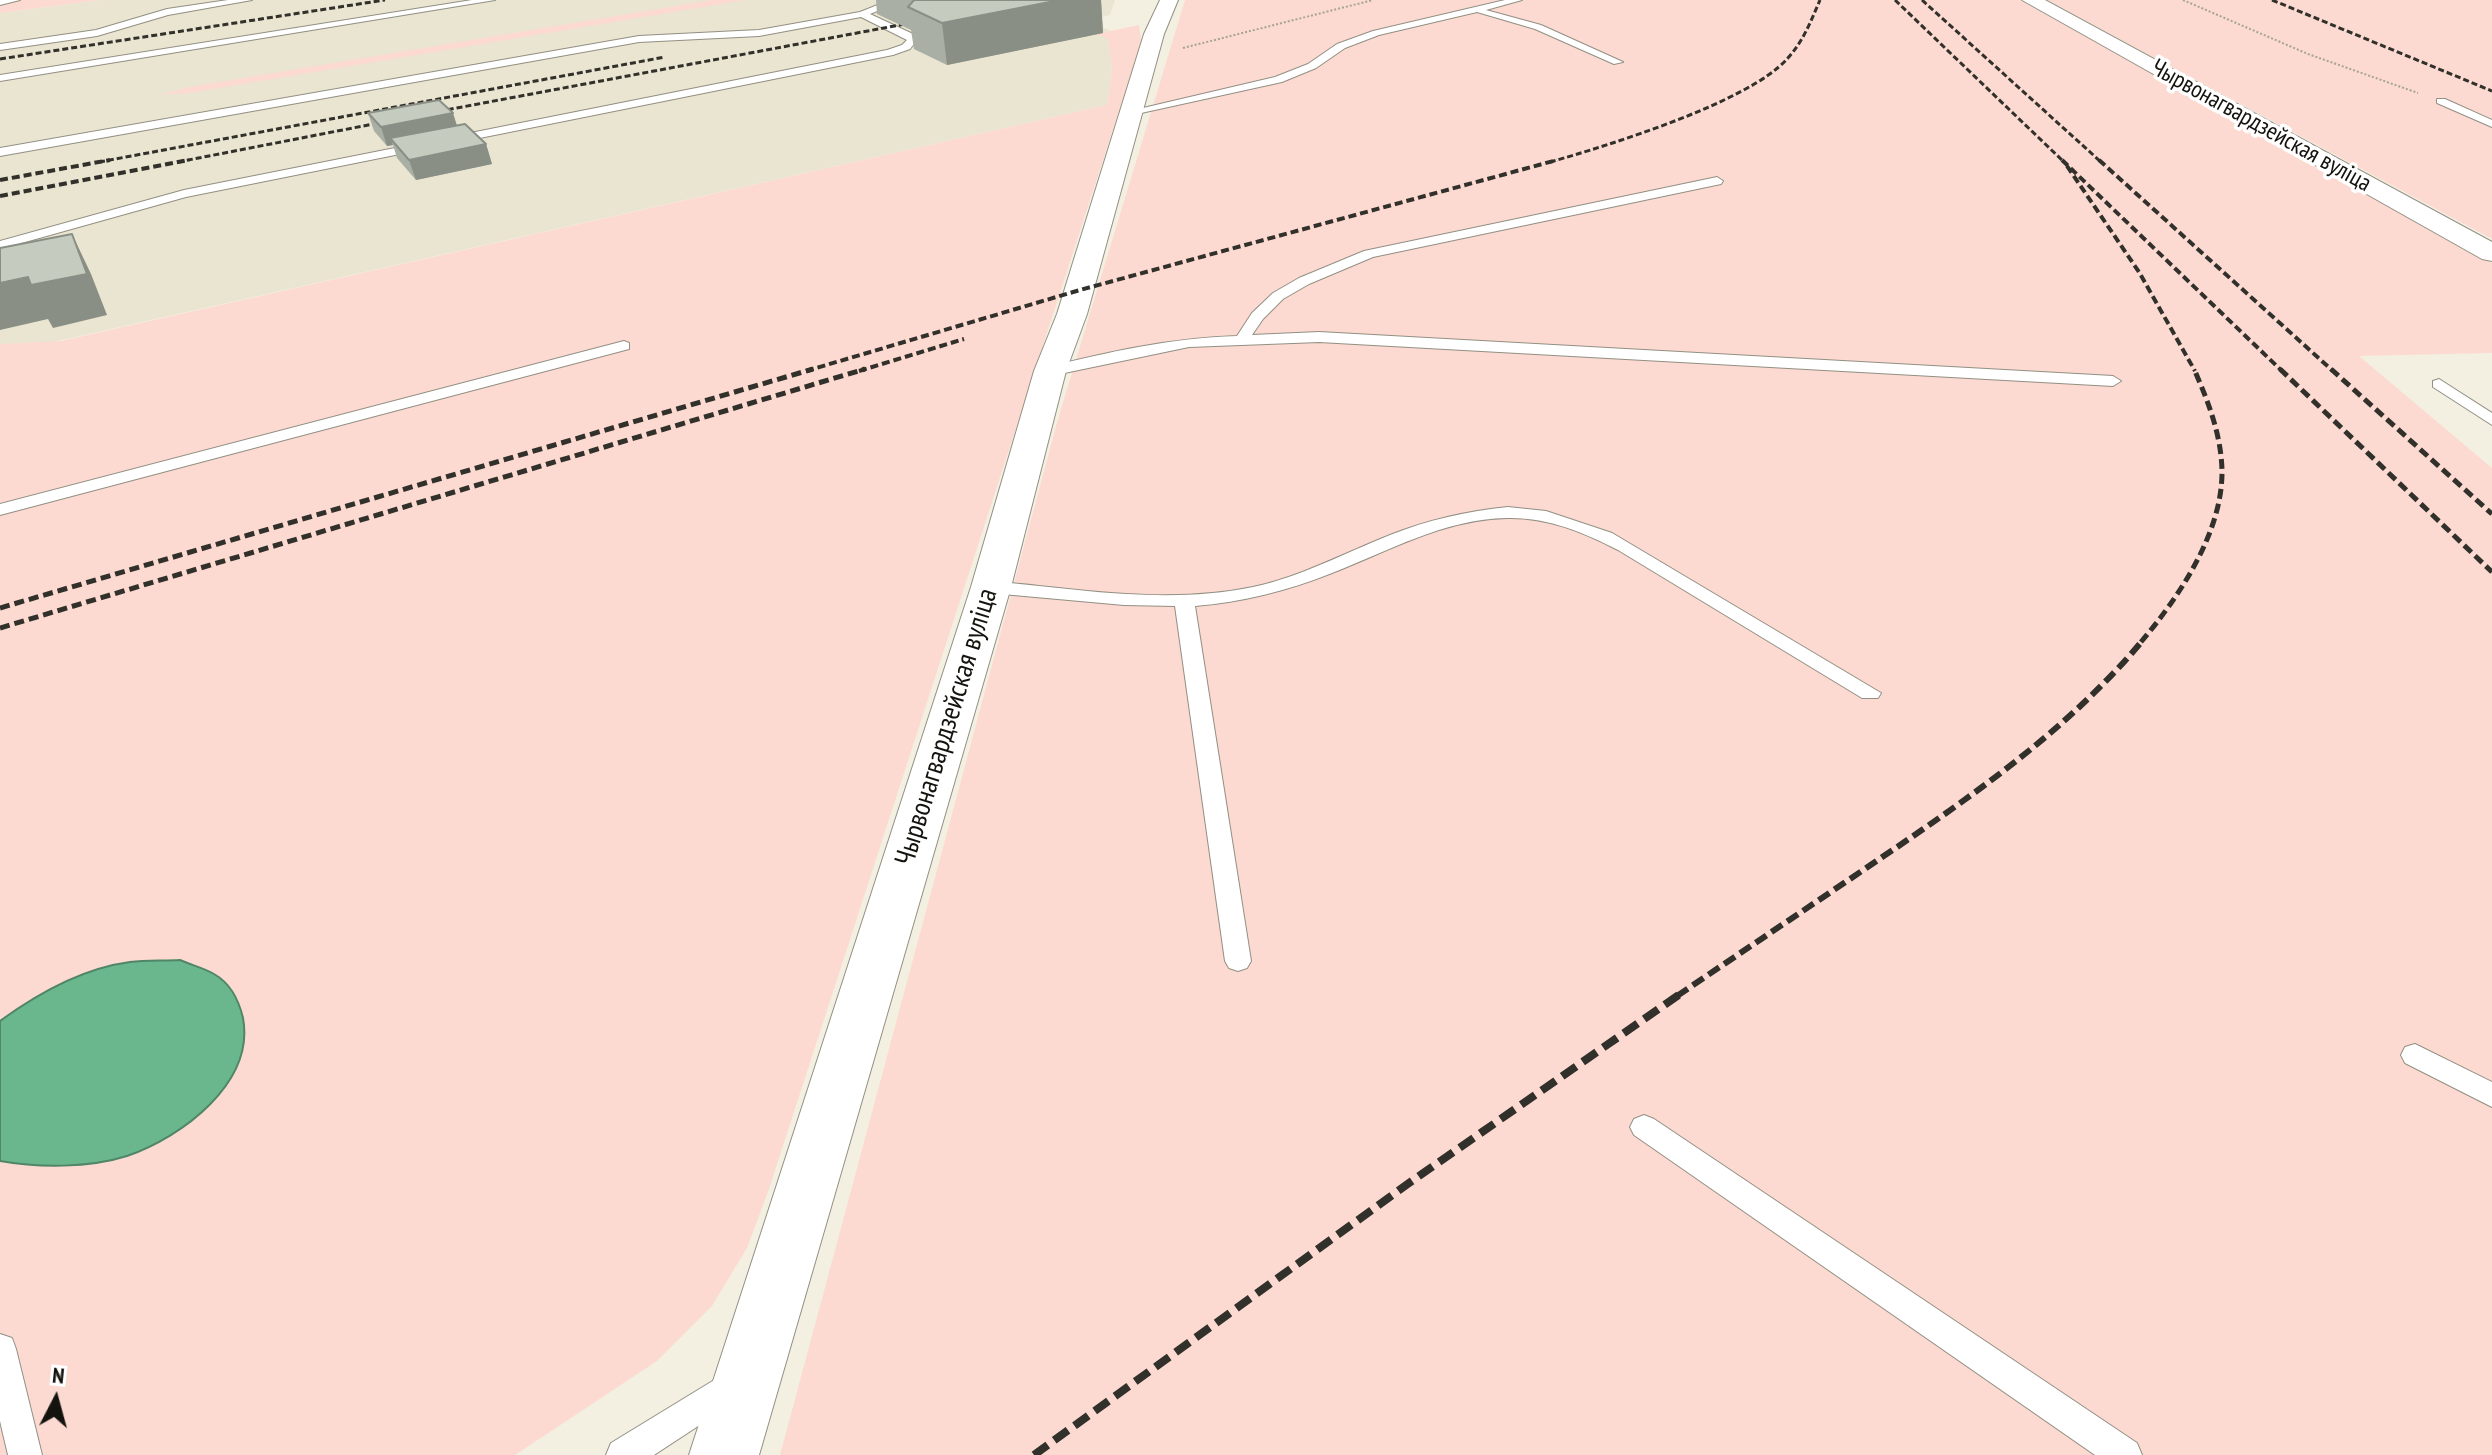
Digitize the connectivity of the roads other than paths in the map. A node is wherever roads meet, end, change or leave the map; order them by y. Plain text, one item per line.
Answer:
1 (15, 0) edge
2 (247, 0) edge
3 (490, 0) edge
4 (899, 0) edge
5 (1169, 0) edge
6 (1517, 0) edge
7 (2031, 0) edge
8 (0, 2) edge
9 (1473, 10) junction
10 (862, 14) junction
11 (0, 47) edge
12 (1618, 62) dead end
13 (0, 78) edge
14 (2441, 101) road end
15 (1132, 112) junction
16 (2492, 124) edge
17 (0, 152) edge
18 (1717, 181) dead end
19 (0, 245) edge
20 (2492, 253) edge
21 (1243, 338) junction
22 (624, 346) dead end
23 (1050, 371) junction
24 (2113, 381) dead end
25 (2439, 384) dead end
26 (2492, 420) edge
27 (0, 510) edge
28 (991, 587) junction
29 (1184, 601) junction
30 (1870, 693) dead end
31 (1238, 961) dead end
32 (2415, 1055) dead end
33 (2492, 1095) edge
34 (1644, 1127) dead end
35 (0, 1349) edge
36 (750, 1374) junction
37 (25, 1455) edge
38 (623, 1455) edge
39 (724, 1455) edge
40 (2125, 1455) edge

1 - 8 lane
2 - 11 lane
3 - 13 lane
4 - 10 lane
5 - 15 street, Чырвонагвардзейская вуліца
6 - 9 lane
7 - 20 street, Чырвонагвардзейская вуліца
9 - 12 lane
9 - 15 lane
10 - 17 lane
10 - 19 lane
14 - 16 lane
15 - 23 street, Чырвонагвардзейская вуліца
18 - 21 lane
21 - 23 lane
21 - 24 lane
22 - 27 lane
23 - 28 street, Чырвонагвардзейская вуліца
25 - 26 lane
28 - 29 lane
28 - 36 street, Чырвонагвардзейская вуліца
29 - 30 lane
29 - 31 lane
32 - 33 lane
34 - 40 lane
35 - 37 lane
36 - 38 lane
36 - 39 street, Чырвонагвардзейская вуліца

